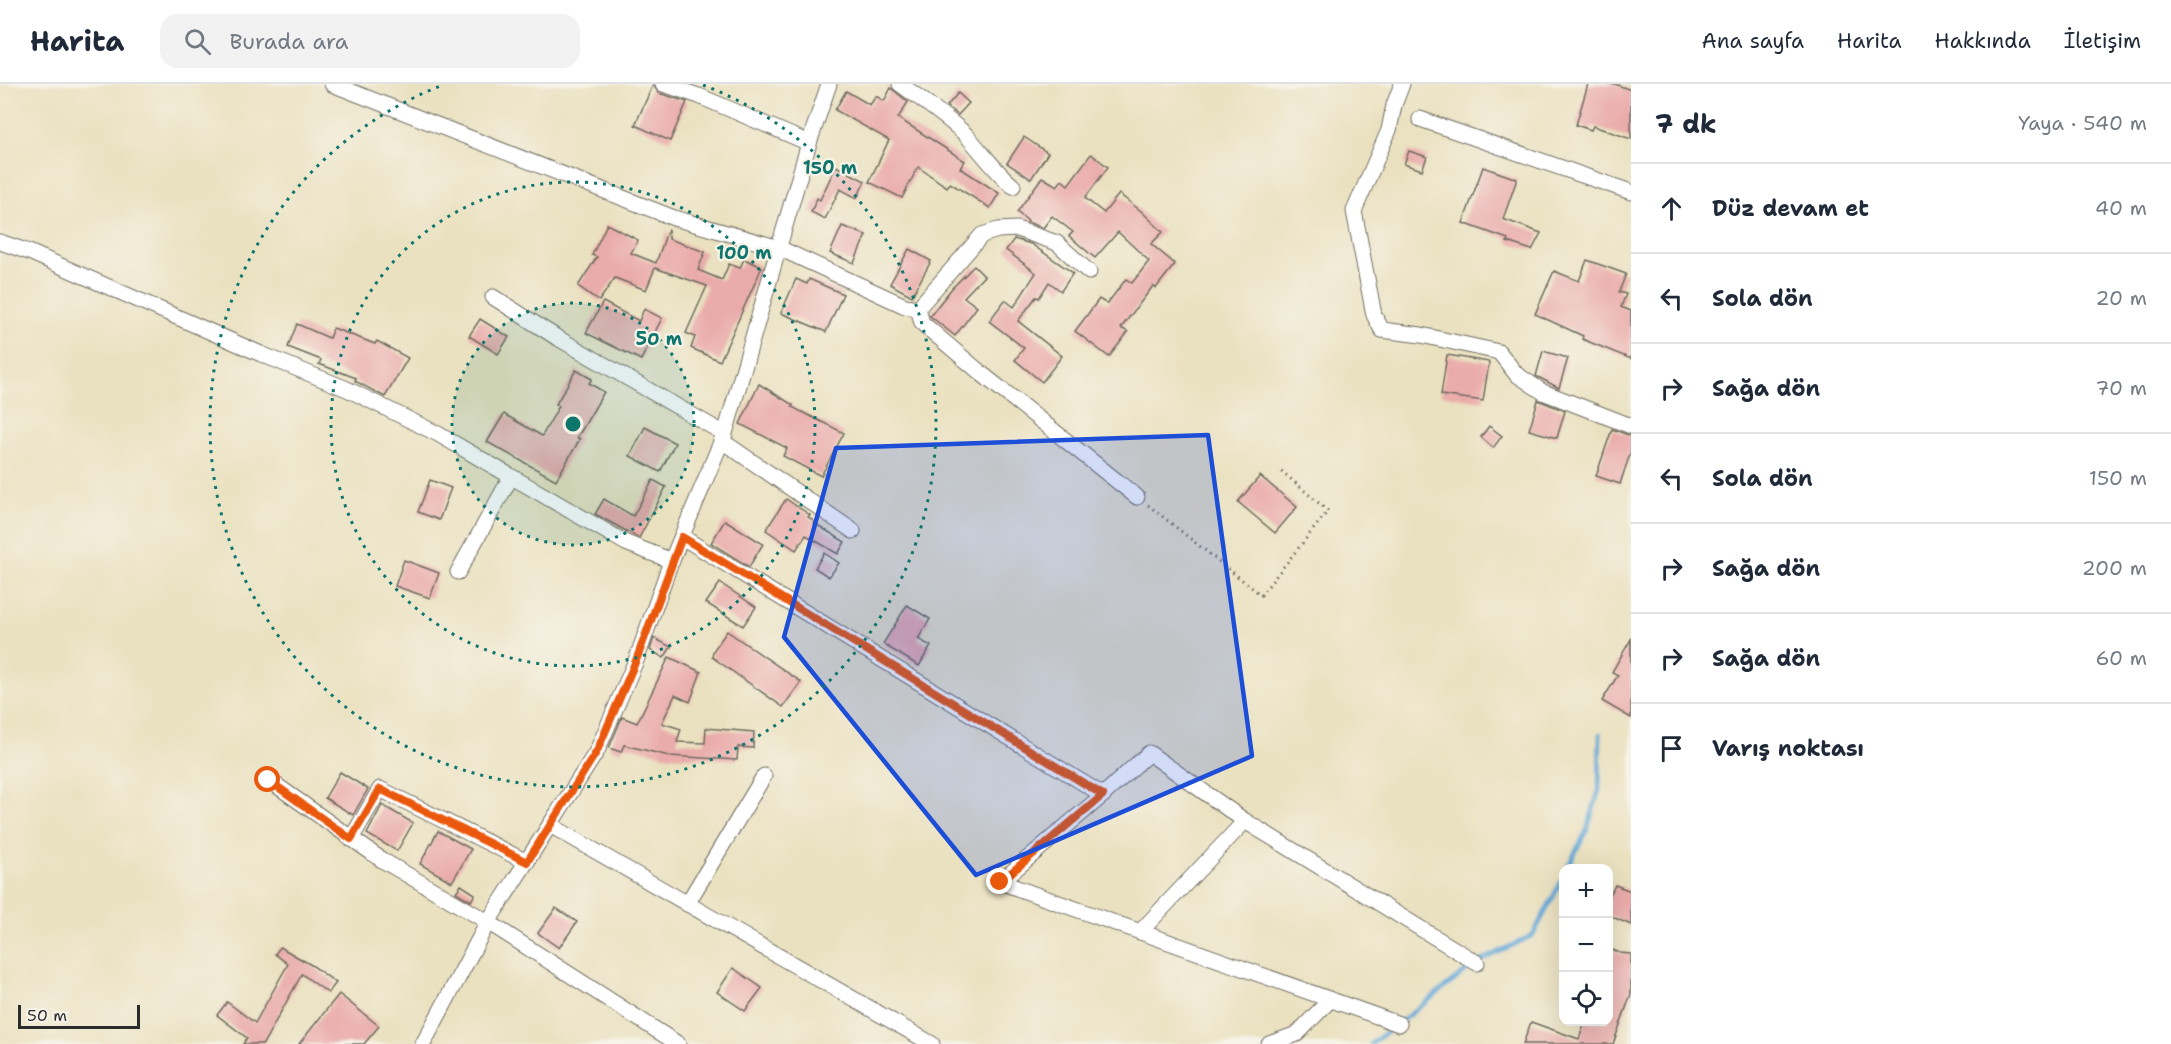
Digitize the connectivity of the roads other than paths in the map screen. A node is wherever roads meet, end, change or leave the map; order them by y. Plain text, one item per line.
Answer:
1 (332, 84) edge
2 (663, 84) edge
3 (829, 84) edge
4 (900, 84) edge
5 (1402, 84) edge
6 (1420, 119) dead end
7 (809, 143) junction
8 (1013, 186) dead end
9 (1631, 192) edge
10 (0, 242) edge
11 (779, 248) junction
12 (1089, 272) dead end
13 (493, 297) dead end
14 (918, 308) junction
15 (1631, 426) edge
16 (723, 437) junction
17 (511, 477) junction
18 (1137, 497) road end
19 (853, 531) dead end
20 (682, 537) junction
21 (672, 561) junction
22 (458, 572) dead end
23 (764, 776) dead end
24 (268, 780) dead end
25 (1103, 795) junction
26 (1245, 821) junction
27 (550, 825) junction
28 (351, 839) junction
29 (527, 862) junction
30 (687, 904) junction
31 (488, 922) junction
32 (1140, 932) junction
33 (1477, 963) dead end
34 (1330, 1000) junction
35 (1399, 1024) dead end
36 (423, 1044) edge
37 (678, 1044) edge
38 (932, 1044) edge
39 (1269, 1044) edge

1 - 11 street
2 - 7 street
3 - 7 street
4 - 8 street
5 - 15 street
6 - 9 street
7 - 11 street
10 - 17 street
11 - 14 street
11 - 16 street
12 - 14 street
13 - 16 street
14 - 18 street
16 - 19 street
16 - 20 street
17 - 21 street
17 - 22 street
20 - 21 street
20 - 25 street
21 - 27 street
23 - 30 street
24 - 28 street
25 - 26 street
25 - 32 street
26 - 32 street
26 - 33 street
27 - 29 street
27 - 30 street
28 - 29 street
28 - 31 street
29 - 31 street
30 - 38 street
31 - 36 street
31 - 37 street
32 - 34 street
34 - 35 street
34 - 39 street

